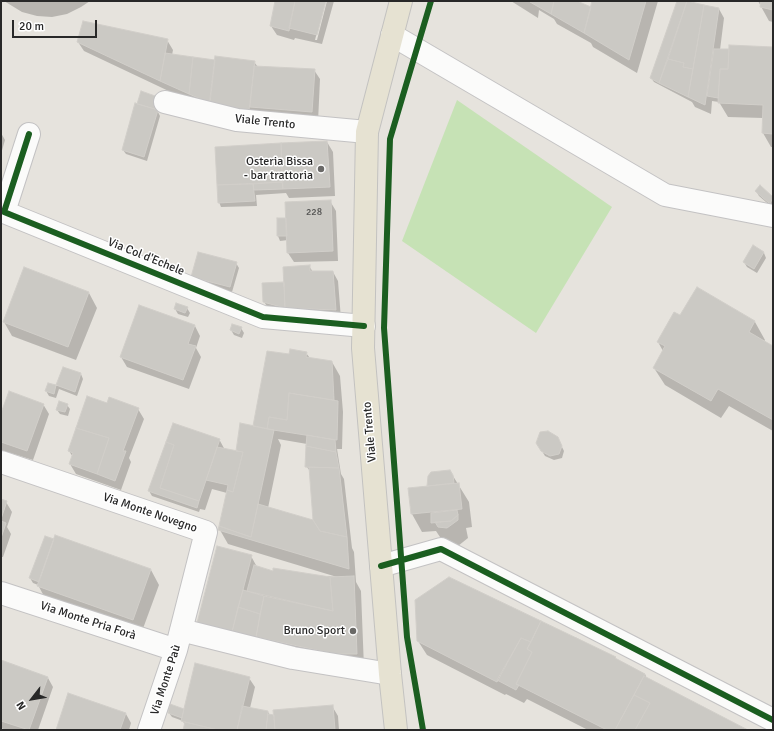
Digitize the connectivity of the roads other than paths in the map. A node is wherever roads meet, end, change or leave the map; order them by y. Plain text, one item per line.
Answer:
1 (401, 1) edge
2 (392, 35) junction
3 (165, 102) dead end
4 (367, 132) junction
5 (29, 134) dead end
6 (773, 216) edge
7 (364, 326) junction
8 (1, 462) edge
9 (381, 566) junction
10 (1, 593) edge
11 (178, 640) junction
12 (390, 674) junction
13 (773, 720) edge
14 (150, 730) edge
15 (396, 730) edge

1 - 2 main road, Viale Trento
2 - 4 main road, Viale Trento
2 - 6 street
3 - 4 street, Viale Trento
4 - 7 main road, Viale Trento
5 - 7 street, Via Col d'Echele
7 - 9 main road, Viale Trento
8 - 11 street, Via Monte Novegno
9 - 12 main road, Viale Trento
9 - 13 street
10 - 11 street, Via Monte Pria Forà
11 - 12 street
11 - 14 street, Via Monte Paù
12 - 15 main road, Viale Trento

